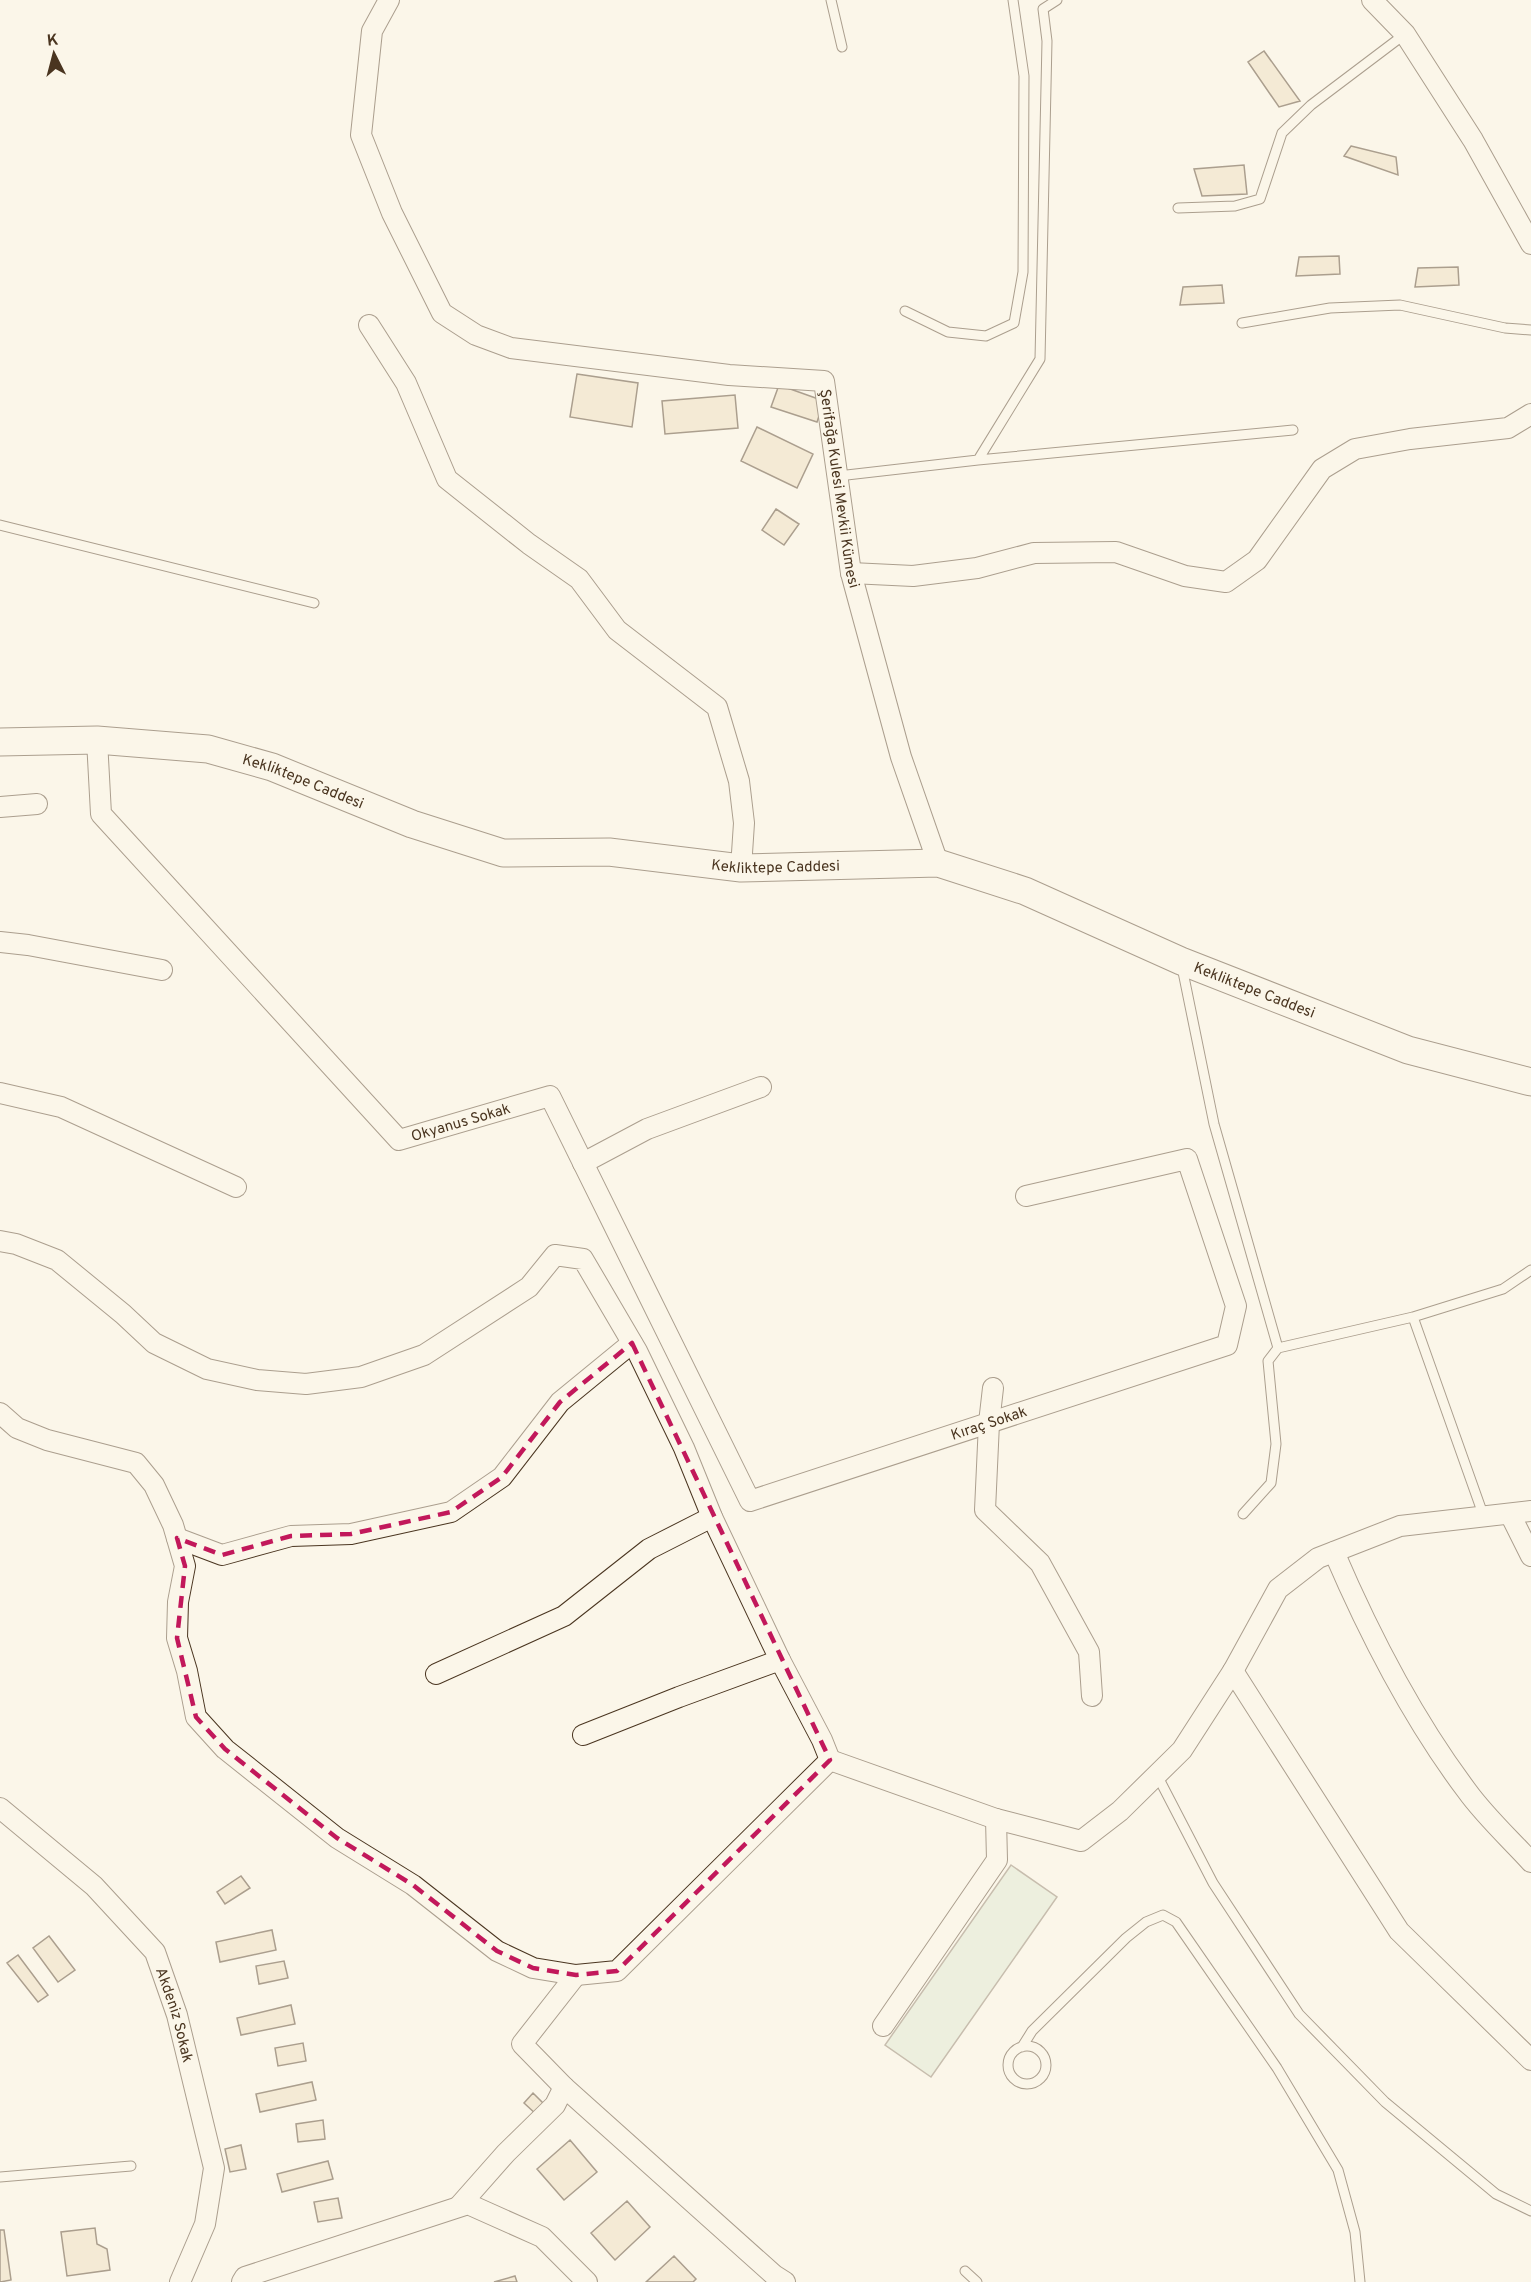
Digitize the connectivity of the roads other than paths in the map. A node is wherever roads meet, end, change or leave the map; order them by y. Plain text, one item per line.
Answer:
1 (389, 0) edge
2 (831, 0) edge
3 (1013, 0) edge
4 (1057, 0) edge
5 (1372, 0) edge
6 (1405, 34) junction
7 (842, 47) dead end
8 (1178, 208) dead end
9 (1530, 239) edge
10 (905, 310) dead end
11 (1242, 323) dead end
12 (369, 325) dead end
13 (1531, 330) edge
14 (1531, 414) edge
15 (1293, 430) dead end
16 (978, 460) junction
17 (838, 476) junction
18 (0, 525) edge
19 (851, 573) junction
20 (314, 603) dead end
21 (97, 740) junction
22 (0, 741) edge
23 (37, 804) dead end
24 (0, 807) edge
25 (938, 862) junction
26 (741, 868) junction
27 (0, 942) edge
28 (1181, 961) junction
29 (162, 970) dead end
30 (1531, 1082) edge
31 (761, 1087) dead end
32 (0, 1093) edge
33 (583, 1163) junction
34 (236, 1187) dead end
35 (1026, 1196) dead end
36 (0, 1241) edge
37 (1531, 1270) edge
38 (1413, 1317) junction
39 (633, 1343) junction
40 (1278, 1348) junction
41 (993, 1388) dead end
42 (0, 1413) edge
43 (989, 1423) junction
44 (750, 1501) joint
45 (1531, 1511) edge
46 (1243, 1514) dead end
47 (1510, 1514) junction
48 (712, 1517) junction
49 (1484, 1517) junction
50 (177, 1538) junction
51 (1334, 1552) junction
52 (1531, 1556) edge
53 (780, 1660) junction
54 (1233, 1671) junction
55 (436, 1674) dead end
56 (1092, 1696) dead end
57 (583, 1735) dead end
58 (830, 1760) junction
59 (1157, 1775) junction
60 (0, 1808) edge
61 (996, 1819) junction
62 (1531, 1862) edge
63 (576, 1975) junction
64 (883, 2026) dead end
65 (1022, 2047) junction
66 (1531, 2060) edge
67 (564, 2087) junction
68 (131, 2166) dead end
69 (0, 2177) edge
70 (460, 2205) junction
71 (1531, 2211) edge
72 (964, 2271) dead end
73 (180, 2282) edge
74 (242, 2282) edge
75 (587, 2282) edge
76 (785, 2282) edge
77 (977, 2282) edge
78 (1360, 2282) edge

1 - 17 street, Şerifağa Kulesi Mevkii Kümesi
2 - 7 lane
3 - 10 lane
4 - 16 lane
5 - 6 street
6 - 8 lane
6 - 9 street
11 - 13 lane
12 - 26 street
14 - 19 street
15 - 16 lane
16 - 17 lane
17 - 19 street, Şerifağa Kulesi Mevkii Kümesi
18 - 20 lane
19 - 25 street, Şerifağa Kulesi Mevkii Kümesi
21 - 22 street, Kekliktepe Caddesi
21 - 26 street, Kekliktepe Caddesi
21 - 33 street, Okyanus Sokak
23 - 24 street
25 - 26 street, Kekliktepe Caddesi
25 - 28 street, Kekliktepe Caddesi
27 - 29 street
28 - 30 street, Kekliktepe Caddesi
28 - 40 lane
31 - 33 street
32 - 34 street
33 - 44 street, Okyanus Sokak
35 - 43 street, Kıraç Sokak
36 - 39 street
37 - 38 lane
38 - 40 lane
38 - 49 lane
39 - 48 street
39 - 50 street
40 - 46 lane
41 - 43 street
42 - 50 street
43 - 44 street, Kıraç Sokak
43 - 56 street
45 - 47 street
47 - 49 street
47 - 52 street
48 - 53 street
48 - 55 street
49 - 51 street
50 - 63 street
51 - 54 street
51 - 62 street
53 - 57 street
53 - 58 street
54 - 59 street
54 - 66 street
58 - 61 street
58 - 63 street
59 - 61 street
59 - 71 lane
60 - 73 street, Akdeniz Sokak
61 - 64 street
63 - 67 street
65 - 65 lane
65 - 78 lane
67 - 70 street
67 - 76 street
68 - 69 lane
70 - 74 street
70 - 75 street
72 - 77 lane

